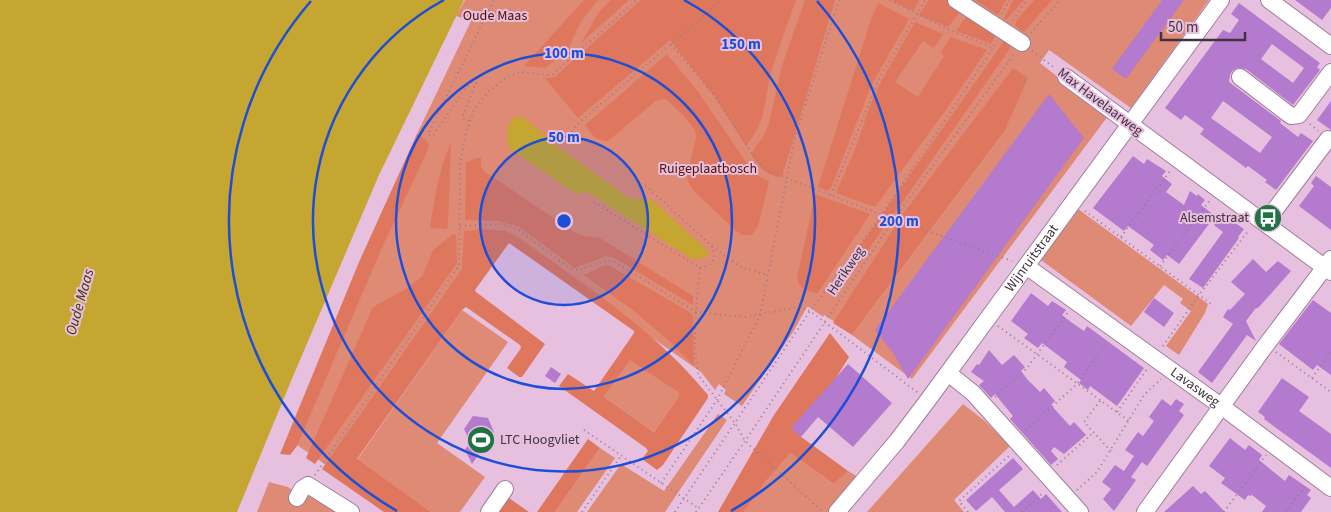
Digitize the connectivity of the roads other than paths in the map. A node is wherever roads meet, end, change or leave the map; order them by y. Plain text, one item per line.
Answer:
1 (956, 0) edge
2 (1221, 0) edge
3 (1268, 0) edge
4 (1328, 38) edge
5 (1022, 43) road end
6 (1331, 72) edge
7 (1066, 77) road end
8 (1240, 77) dead end
9 (1130, 125) junction
10 (1328, 139) road end
11 (1262, 220) junction
12 (1026, 266) junction
13 (1329, 266) edge
14 (948, 373) junction
15 (1221, 406) junction
16 (1331, 488) edge
17 (505, 489) dead end
18 (297, 498) dead end
19 (351, 512) edge
20 (489, 512) edge
21 (838, 512) edge
22 (1080, 512) edge
23 (1145, 512) edge

1 - 5 street
2 - 9 street, Wijnruitstraat
3 - 4 street
6 - 8 street
7 - 9 street, Max Havelaarweg
9 - 11 street, Max Havelaarweg
9 - 12 street, Wijnruitstraat
10 - 11 street
11 - 13 street, Max Havelaarweg
12 - 14 street, Wijnruitstraat
12 - 15 street, Lavasweg
13 - 15 street
14 - 21 street, Wijnruitstraat
14 - 22 street
15 - 16 street, Lavasweg
15 - 23 street
17 - 20 street
18 - 19 street

